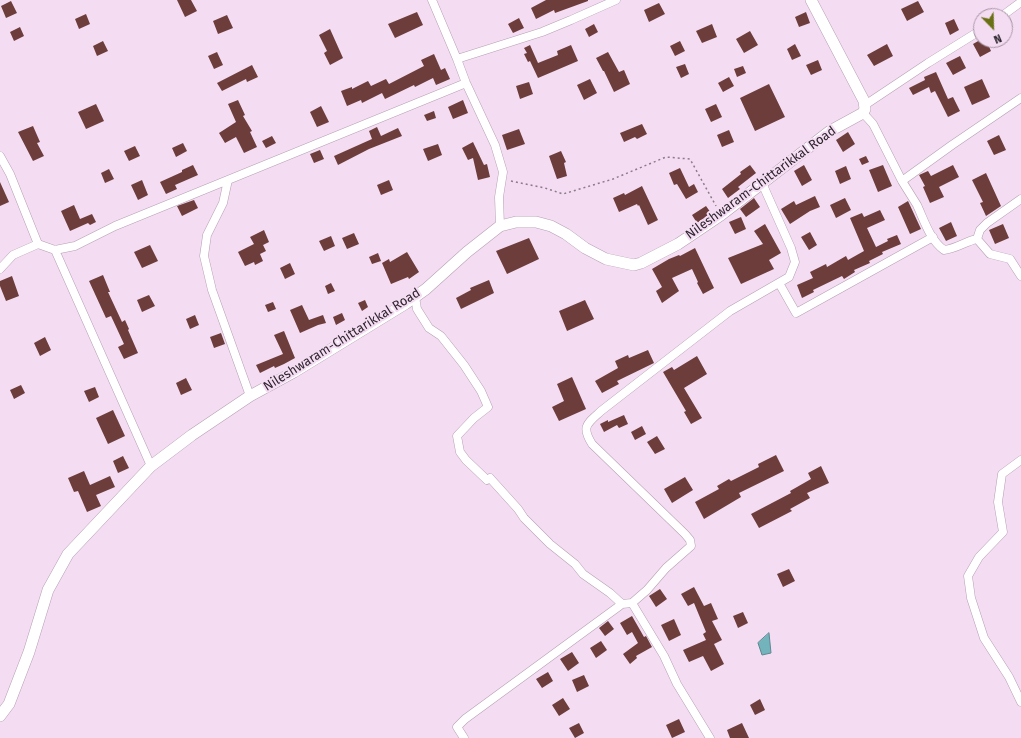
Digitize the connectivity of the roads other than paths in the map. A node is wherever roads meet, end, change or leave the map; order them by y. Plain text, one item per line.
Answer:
1 (432, 0) edge
2 (616, 0) edge
3 (811, 0) edge
4 (1021, 2) edge
5 (1013, 8) edge
6 (973, 35) edge
7 (457, 59) junction
8 (466, 83) junction
9 (1021, 98) edge
10 (864, 109) junction
11 (0, 156) edge
12 (228, 180) junction
13 (902, 181) junction
14 (762, 183) junction
15 (1021, 199) edge
16 (500, 226) junction
17 (933, 237) junction
18 (977, 239) junction
19 (38, 244) junction
20 (55, 250) junction
21 (0, 269) edge
22 (1021, 276) edge
23 (779, 283) junction
24 (415, 296) junction
25 (250, 396) junction
26 (1021, 460) edge
27 (151, 466) junction
28 (632, 603) junction
29 (622, 604) junction
30 (1021, 702) edge
31 (0, 716) edge
32 (464, 738) edge
33 (710, 738) edge

1 - 7 street
2 - 7 street
3 - 10 main road
4 - 5 street
6 - 10 street
7 - 8 street
8 - 12 street
8 - 16 street
9 - 13 street
10 - 13 street
10 - 14 main road, Nileshwaram-Chittarikkal Road
11 - 19 street
12 - 20 street
12 - 25 street
13 - 17 street
14 - 16 main road, Nileshwaram-Chittarikkal Road
14 - 23 street
15 - 18 street
16 - 24 main road, Nileshwaram-Chittarikkal Road
17 - 18 street
17 - 23 street
18 - 22 street
19 - 20 street
19 - 21 street
20 - 27 street
23 - 28 street
24 - 25 main road, Nileshwaram-Chittarikkal Road
24 - 29 street
25 - 27 main road, Nileshwaram-Chittarikkal Road
26 - 30 street
27 - 31 main road, Nileshwaram-Chittarikkal Road
28 - 29 street
28 - 33 street
29 - 32 street

